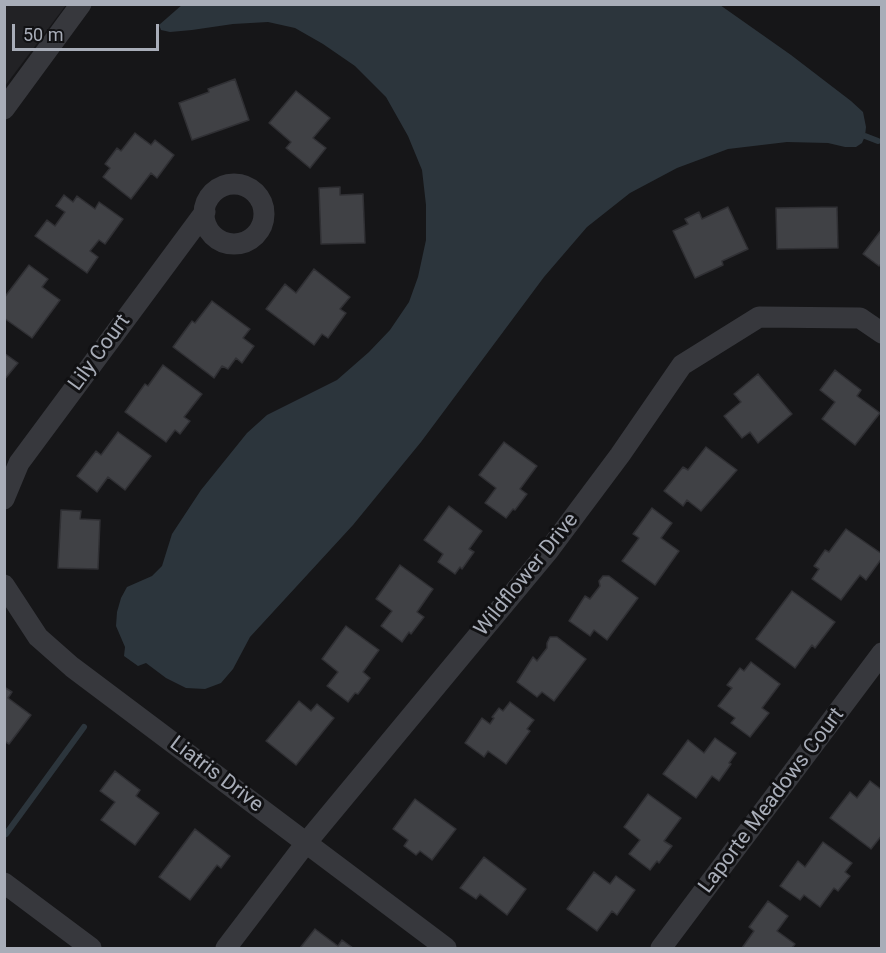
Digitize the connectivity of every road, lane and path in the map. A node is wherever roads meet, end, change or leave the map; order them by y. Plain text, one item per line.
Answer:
1 (81, 4) edge
2 (4, 109) edge
3 (205, 212) dead end
4 (882, 333) edge
5 (4, 499) edge
6 (4, 585) edge
7 (882, 653) edge
8 (306, 843) junction
9 (4, 883) edge
10 (91, 948) edge
11 (226, 948) edge
12 (446, 948) edge
13 (662, 948) edge

1 - 2 street
3 - 5 street, Lily Court
4 - 8 street, Wildflower Drive
6 - 8 street, Liatris Drive
7 - 13 street, Laporte Meadows Court
8 - 11 street, Wildflower Drive
8 - 12 street, Liatris Drive
9 - 10 street

